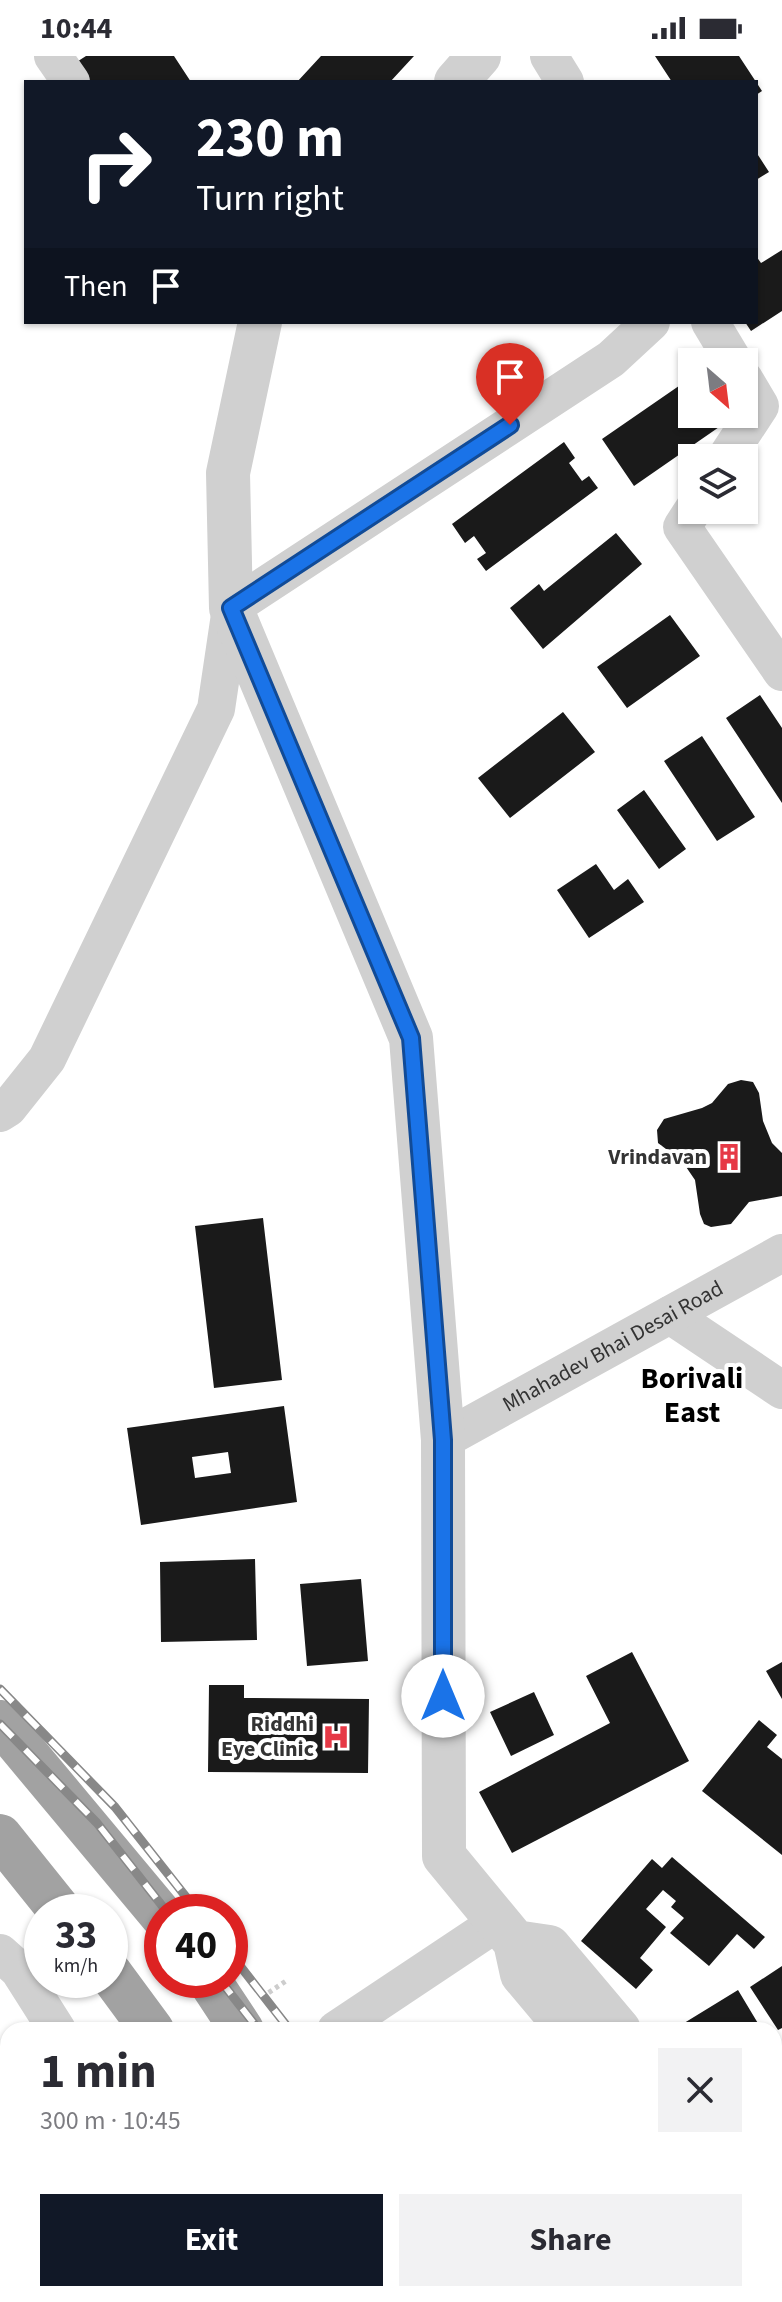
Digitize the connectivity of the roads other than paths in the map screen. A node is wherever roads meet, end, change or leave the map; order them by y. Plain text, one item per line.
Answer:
1 (53, 56) edge
2 (479, 56) edge
3 (549, 56) edge
4 (70, 80) edge
5 (458, 80) edge
6 (564, 80) edge
7 (260, 324) edge
8 (649, 324) edge
9 (711, 324) edge
10 (726, 348) edge
11 (762, 391) edge
12 (734, 444) edge
13 (684, 524) edge
14 (231, 608) junction
15 (782, 672) edge
16 (0, 1113) edge
17 (782, 1253) edge
18 (670, 1315) junction
19 (782, 1390) edge
20 (443, 1440) junction
21 (0, 1722) edge
22 (0, 1836) edge
23 (47, 1894) edge
24 (144, 1894) edge
25 (507, 1932) junction
26 (0, 1953) edge
27 (128, 1997) edge
28 (221, 1998) edge
29 (52, 2022) edge
30 (146, 2022) edge
31 (237, 2022) edge
32 (350, 2022) edge
33 (562, 2022) edge
34 (612, 2022) edge

1 - 4 street
2 - 5 street
3 - 6 street
7 - 14 street
8 - 14 street
9 - 10 street
11 - 12 street
13 - 15 street
14 - 16 street
14 - 20 street
17 - 18 street, Mhahadev Bhai Desai Road
18 - 19 street
18 - 20 street, Mhahadev Bhai Desai Road
20 - 25 street
21 - 24 highway
22 - 23 highway
25 - 32 street
25 - 33 street
25 - 34 street
26 - 29 street
27 - 30 highway
28 - 31 highway

